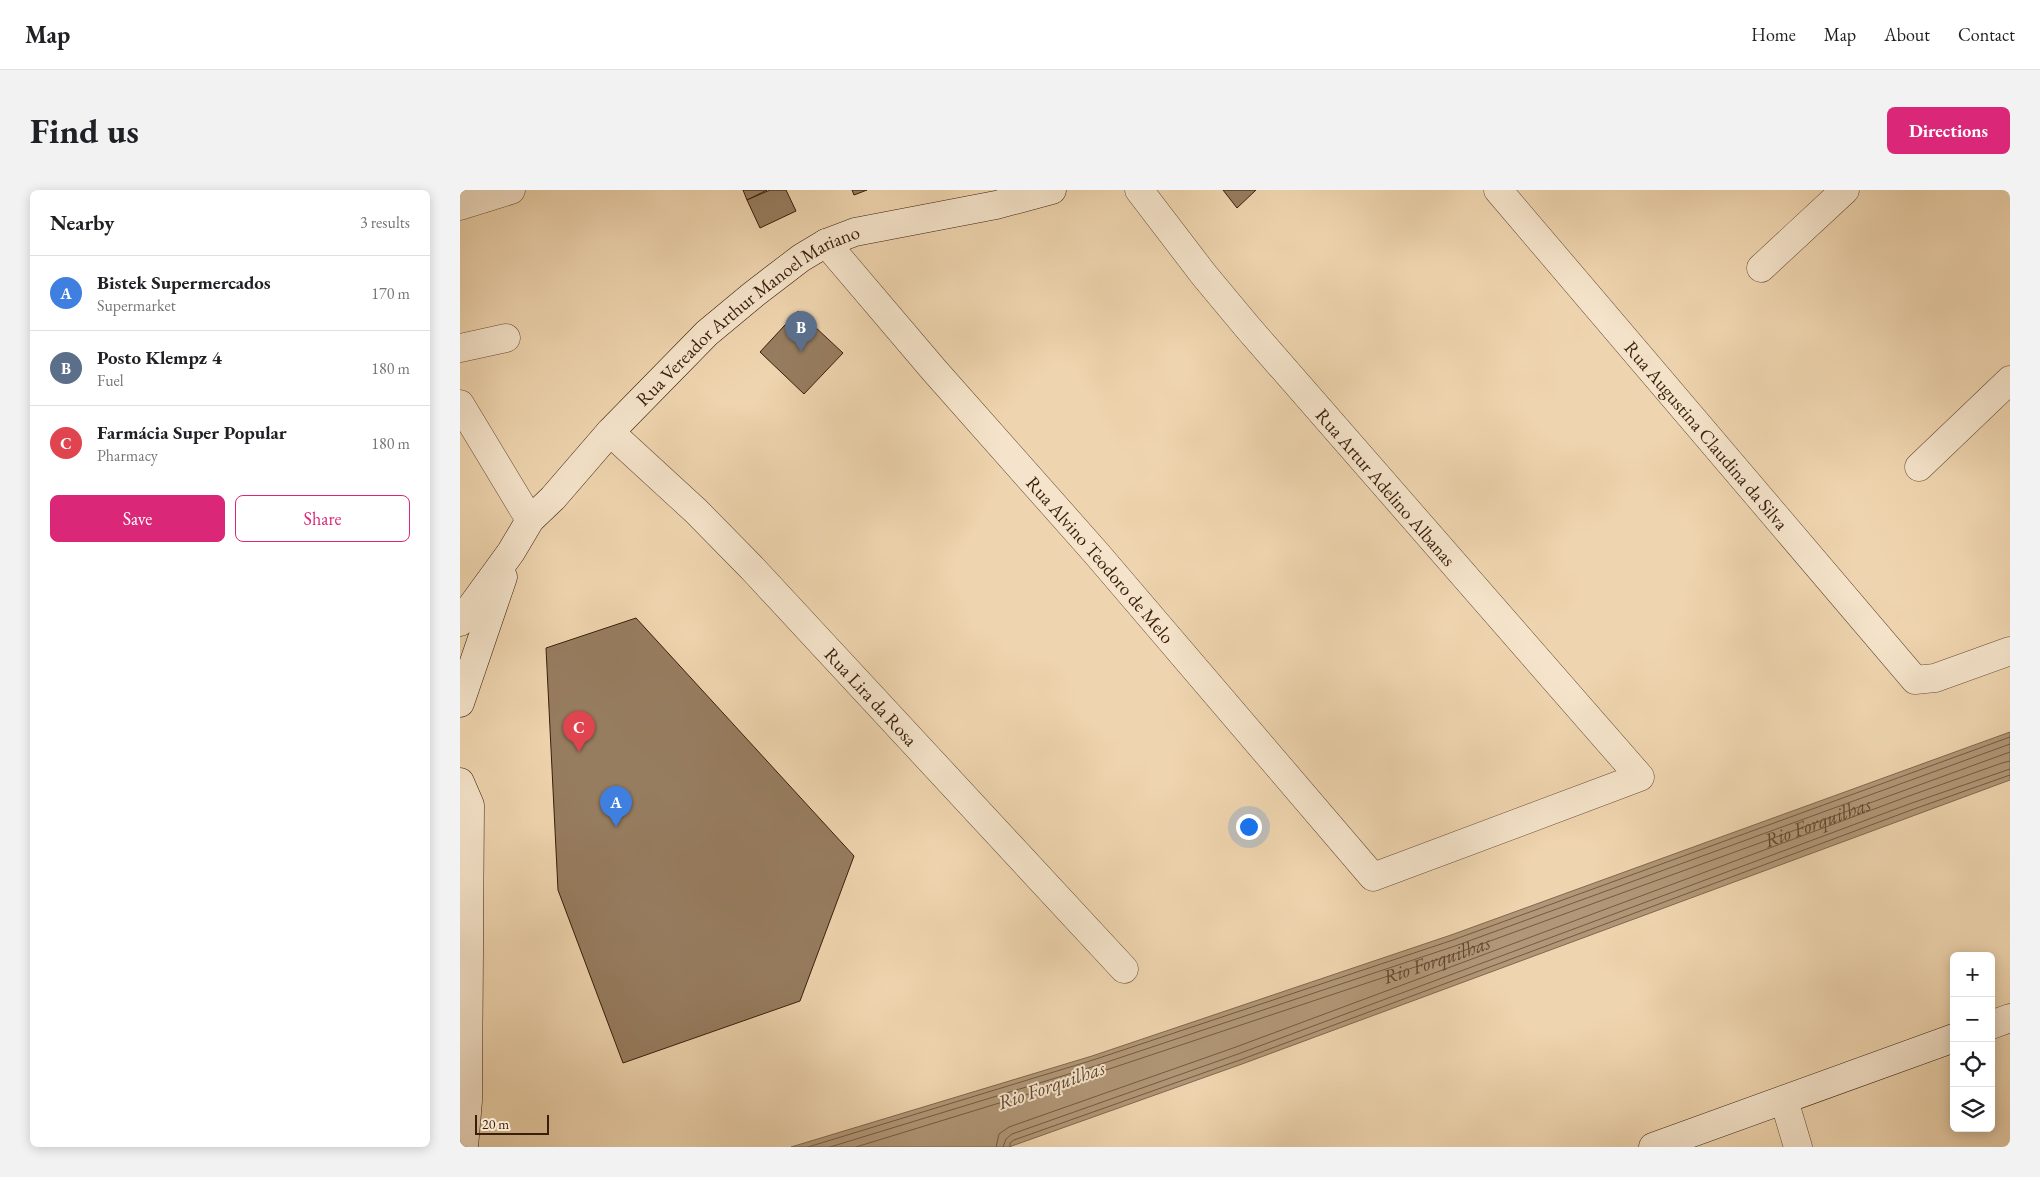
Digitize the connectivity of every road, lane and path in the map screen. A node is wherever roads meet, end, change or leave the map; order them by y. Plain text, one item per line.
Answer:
1 (511, 190) edge
2 (1052, 190) edge
3 (1139, 190) edge
4 (1498, 190) edge
5 (1845, 190) edge
6 (460, 206) edge
7 (826, 243) junction
8 (1761, 268) dead end
9 (506, 338) dead end
10 (460, 348) edge
11 (2010, 380) edge
12 (460, 404) edge
13 (610, 432) junction
14 (1919, 467) dead end
15 (530, 520) junction
16 (511, 552) junction
17 (460, 622) edge
18 (2010, 651) edge
19 (460, 703) edge
20 (460, 782) edge
21 (1373, 877) joint
22 (464, 916) edge
23 (1124, 970) dead end
24 (2010, 1018) edge
25 (1995, 1024) edge
26 (1950, 1039) edge
27 (1784, 1100) junction
28 (464, 1147) edge
29 (1653, 1147) edge
30 (1798, 1147) edge

1 - 6 street
2 - 7 street, Rua Vereador Arthur Manoel Mariano
3 - 21 street, Rua Artur Adelino Albanas
4 - 18 street, Rua Augustina Claudina da Silva
5 - 8 street
7 - 13 street, Rua Vereador Arthur Manoel Mariano
7 - 21 street, Rua Alvino Teodoro de Melo
9 - 10 street
11 - 14 street
12 - 15 street
13 - 15 street, Rua Vereador Arthur Manoel Mariano
13 - 23 street, Rua Lira da Rosa
15 - 16 street, Rua Vereador Arthur Manoel Mariano
16 - 17 street
16 - 19 street
20 - 22 street
22 - 28 street
24 - 25 street
26 - 27 street
27 - 29 street
27 - 30 street

